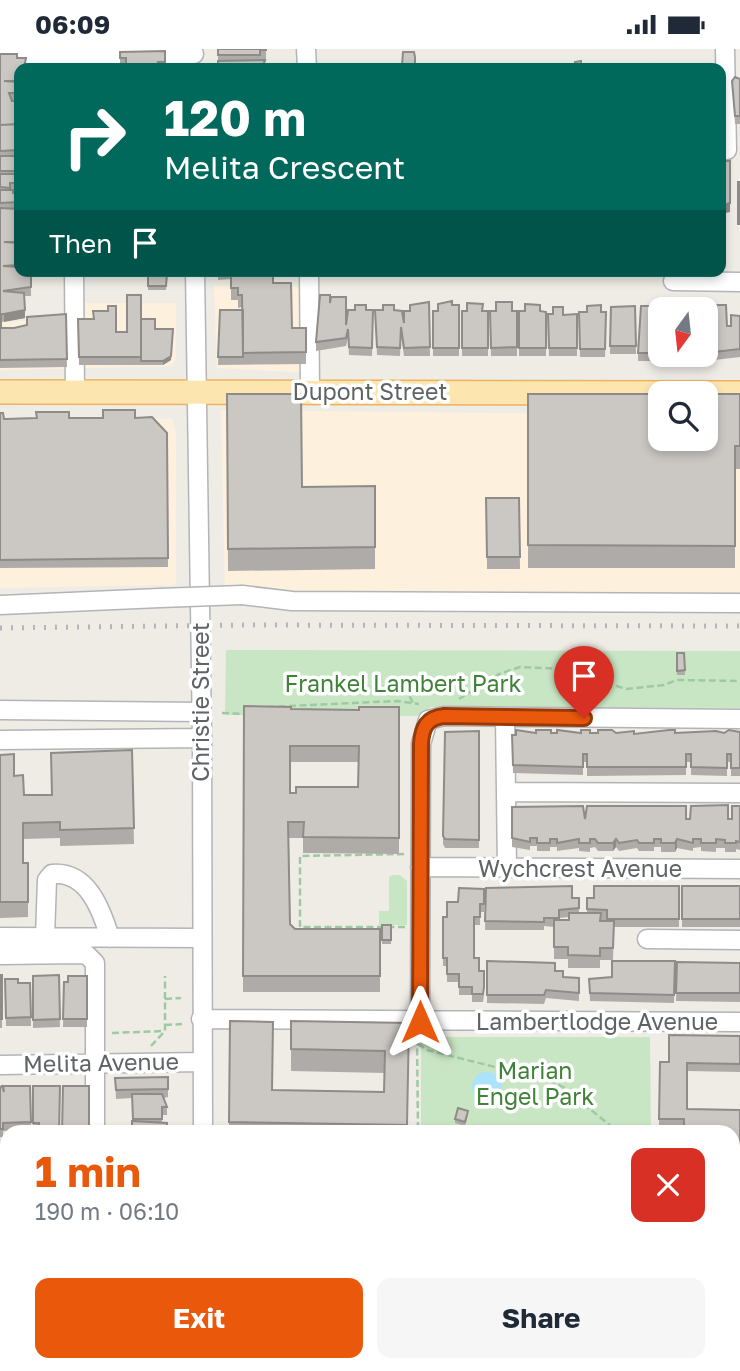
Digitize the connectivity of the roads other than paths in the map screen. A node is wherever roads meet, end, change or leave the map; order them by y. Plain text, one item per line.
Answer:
1 (727, 49) edge
2 (740, 51) edge
3 (0, 55) edge
4 (194, 57) edge
5 (73, 61) edge
6 (729, 151) edge
7 (74, 277) edge
8 (195, 277) edge
9 (309, 277) edge
10 (673, 281) dead end
11 (740, 282) edge
12 (197, 391) junction
13 (0, 392) edge
14 (75, 392) junction
15 (310, 393) junction
16 (740, 393) edge
17 (740, 603) edge
18 (0, 605) edge
19 (0, 710) edge
20 (202, 712) junction
21 (505, 717) junction
22 (740, 719) edge
23 (202, 738) junction
24 (0, 740) edge
25 (506, 792) junction
26 (740, 793) edge
27 (414, 860) junction
28 (506, 869) junction
29 (740, 869) edge
30 (0, 937) edge
31 (45, 937) junction
32 (110, 937) junction
33 (201, 938) junction
34 (647, 939) dead end
35 (740, 940) edge
36 (0, 955) edge
37 (201, 1019) junction
38 (740, 1023) edge
39 (419, 1029) junction
40 (203, 1062) junction
41 (95, 1063) junction
42 (0, 1065) edge
43 (95, 1125) edge
44 (203, 1125) edge

1 - 2 street
1 - 6 street
3 - 5 street
4 - 5 street
7 - 14 street
8 - 12 street, Christie Street
9 - 15 street
10 - 11 street
12 - 14 main road, Dupont Street
12 - 15 main road, Dupont Street
12 - 20 street, Christie Street
13 - 14 main road, Dupont Street
15 - 16 main road, Dupont Street
17 - 18 street, bridge
19 - 20 street
20 - 23 street, Christie Street
21 - 22 street
21 - 25 street
21 - 27 street
23 - 24 street
23 - 33 street, Christie Street
25 - 26 street
25 - 28 street
27 - 28 street, Wychcrest Avenue
27 - 39 street
28 - 29 street, Wychcrest Avenue
30 - 31 street
31 - 32 street
31 - 32 street
32 - 33 street
33 - 37 street, Christie Street
34 - 35 street
36 - 41 street
37 - 39 street, Lambertlodge Avenue
37 - 40 street, Christie Street
38 - 39 street, Lambertlodge Avenue
40 - 41 street, Melita Avenue
40 - 44 street, Christie Street
41 - 42 street, Melita Avenue
41 - 43 street

